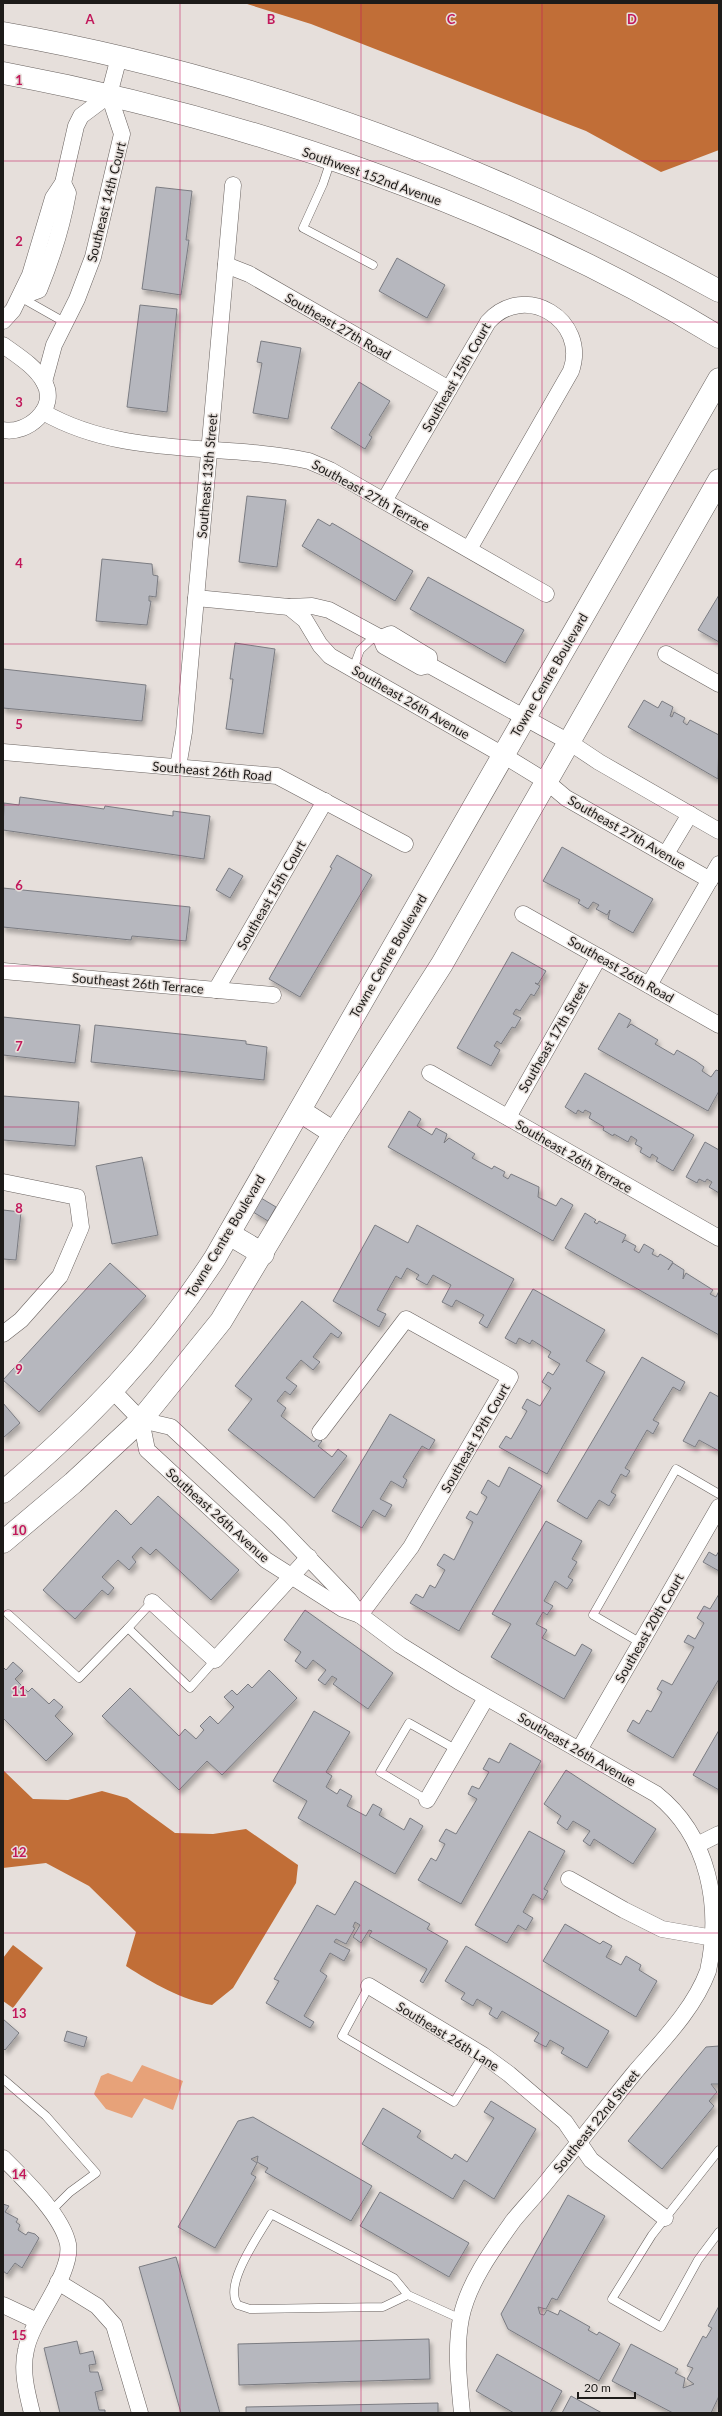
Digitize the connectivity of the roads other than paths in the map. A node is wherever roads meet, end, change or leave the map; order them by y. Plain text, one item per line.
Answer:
1 (3, 33) edge
2 (119, 58) junction
3 (3, 73) edge
4 (109, 95) junction
5 (332, 160) junction
6 (233, 185) dead end
7 (226, 265) junction
8 (373, 265) dead end
9 (719, 291) edge
10 (20, 297) junction
11 (3, 321) edge
12 (66, 323) junction
13 (719, 337) edge
14 (3, 345) edge
15 (719, 380) edge
16 (44, 382) junction
17 (449, 389) junction
18 (43, 412) junction
19 (3, 430) edge
20 (209, 450) junction
21 (719, 480) edge
22 (384, 501) junction
23 (468, 549) junction
24 (546, 594) dead end
25 (196, 598) junction
26 (289, 608) junction
27 (379, 636) junction
28 (666, 654) dead end
29 (353, 670) junction
30 (719, 684) edge
31 (524, 718) junction
32 (569, 742) junction
33 (3, 752) edge
34 (503, 755) junction
35 (178, 767) junction
36 (547, 782) junction
37 (325, 801) junction
38 (690, 814) junction
39 (719, 831) edge
40 (405, 844) dead end
41 (666, 854) junction
42 (719, 864) edge
43 (710, 880) junction
44 (523, 914) dead end
45 (599, 957) junction
46 (3, 971) edge
47 (649, 985) junction
48 (216, 990) junction
49 (273, 995) dead end
50 (719, 1025) edge
51 (430, 1073) dead end
52 (300, 1111) junction
53 (508, 1117) junction
54 (334, 1133) junction
55 (3, 1182) edge
56 (229, 1234) junction
57 (719, 1238) edge
58 (263, 1254) junction
59 (3, 1334) edge
60 (113, 1391) junction
61 (141, 1420) junction
62 (320, 1432) dead end
63 (3, 1492) edge
64 (719, 1494) edge
65 (719, 1507) edge
66 (3, 1542) edge
67 (309, 1557) junction
68 (292, 1576) junction
69 (152, 1602) joint
70 (8, 1614) dead end
71 (360, 1615) junction
72 (128, 1628) junction
73 (641, 1643) junction
74 (215, 1660) junction
75 (486, 1698) junction
76 (457, 1750) junction
77 (579, 1750) junction
78 (427, 1800) joint
79 (719, 1834) edge
80 (699, 1844) junction
81 (569, 1879) dead end
82 (717, 1938) edge
83 (369, 1986) joint
84 (483, 2055) junction
85 (3, 2079) edge
86 (579, 2141) junction
87 (719, 2150) edge
88 (3, 2158) edge
89 (50, 2212) junction
90 (665, 2218) junction
91 (719, 2232) edge
92 (58, 2282) junction
93 (408, 2295) junction
94 (3, 2305) edge
95 (461, 2319) junction
96 (37, 2321) junction
97 (32, 2413) edge
98 (140, 2413) edge
99 (462, 2413) edge

1 - 2 street
2 - 4 street
2 - 9 street
3 - 4 street, Southwest 152nd Avenue
4 - 5 street, Southwest 152nd Avenue
4 - 10 street
4 - 12 street, Southeast 14th Court
5 - 8 lane
5 - 13 street, Southwest 152nd Avenue
6 - 7 street, Southeast 13th Street
7 - 17 street, Southeast 27th Road
7 - 20 street, Southeast 13th Street
10 - 11 street
10 - 12 lane
12 - 16 street, Southeast 14th Court
14 - 16 street
15 - 31 street, Towne Centre Boulevard
16 - 18 street
17 - 22 street, Southeast 15th Court
17 - 23 street, Southeast 15th Court
18 - 19 street
18 - 20 street, Southeast 27th Terrace
20 - 22 street, Southeast 27th Terrace
20 - 25 street, Southeast 13th Street
21 - 32 street
22 - 23 street, Southeast 27th Terrace
23 - 24 street, Southeast 27th Terrace
25 - 26 street
25 - 35 street, Southeast 13th Street
26 - 27 street
26 - 29 street, Southeast 26th Avenue
27 - 29 lane
27 - 31 street
28 - 30 street
29 - 34 street, Southeast 26th Avenue
31 - 32 street
31 - 34 street, Towne Centre Boulevard
32 - 36 street
32 - 38 street
33 - 35 street, Southeast 26th Road
34 - 36 street, Southeast 26th Avenue
34 - 52 street, Towne Centre Boulevard
35 - 37 street, Southeast 26th Road
36 - 41 street, Southeast 27th Avenue
36 - 54 street
37 - 40 street, Southeast 26th Road
37 - 48 street, Southeast 15th Court
38 - 39 street
38 - 41 street
41 - 43 street, Southeast 27th Avenue
42 - 43 street
43 - 47 street
44 - 45 street, Southeast 26th Road
45 - 47 street, Southeast 26th Road
45 - 53 street, Southeast 17th Street
46 - 48 street, Southeast 26th Terrace
47 - 50 street, Southeast 26th Road
48 - 49 street, Southeast 26th Terrace
51 - 53 street, Southeast 26th Terrace
52 - 54 street
52 - 56 street, Towne Centre Boulevard
53 - 57 street, Southeast 26th Terrace
54 - 58 street
55 - 59 street
56 - 58 street
56 - 60 street, Towne Centre Boulevard
58 - 61 street
60 - 61 street
60 - 63 street, Towne Centre Boulevard
61 - 66 street
61 - 67 street, Southeast 26th Avenue
61 - 68 street, Southeast 26th Avenue
62 - 71 street, Southeast 19th Court
64 - 73 lane
65 - 73 street, Southeast 20th Court
67 - 68 street
67 - 71 street, Southeast 26th Avenue
68 - 71 street, Southeast 26th Avenue
68 - 74 street
69 - 72 lane
69 - 74 street
70 - 72 lane
71 - 75 street, Southeast 26th Avenue
72 - 74 lane
73 - 77 street, Southeast 20th Court
75 - 76 street
75 - 77 street, Southeast 26th Avenue
76 - 78 street
76 - 78 lane
77 - 80 street, Southeast 26th Avenue
79 - 80 street
80 - 82 street, Southeast 26th Avenue
81 - 82 street
82 - 86 street, Southeast 22nd Street
83 - 84 street, Southeast 26th Lane
83 - 84 lane
84 - 86 street, Southeast 26th Lane
85 - 89 lane
86 - 90 street, Southeast 26th Lane
86 - 95 street, Southeast 22nd Street
87 - 90 lane
88 - 89 street
89 - 92 street
90 - 91 lane
92 - 96 street
92 - 98 street
93 - 93 lane
93 - 95 lane
94 - 96 street
95 - 99 street, Southeast 22nd Street
96 - 97 street

